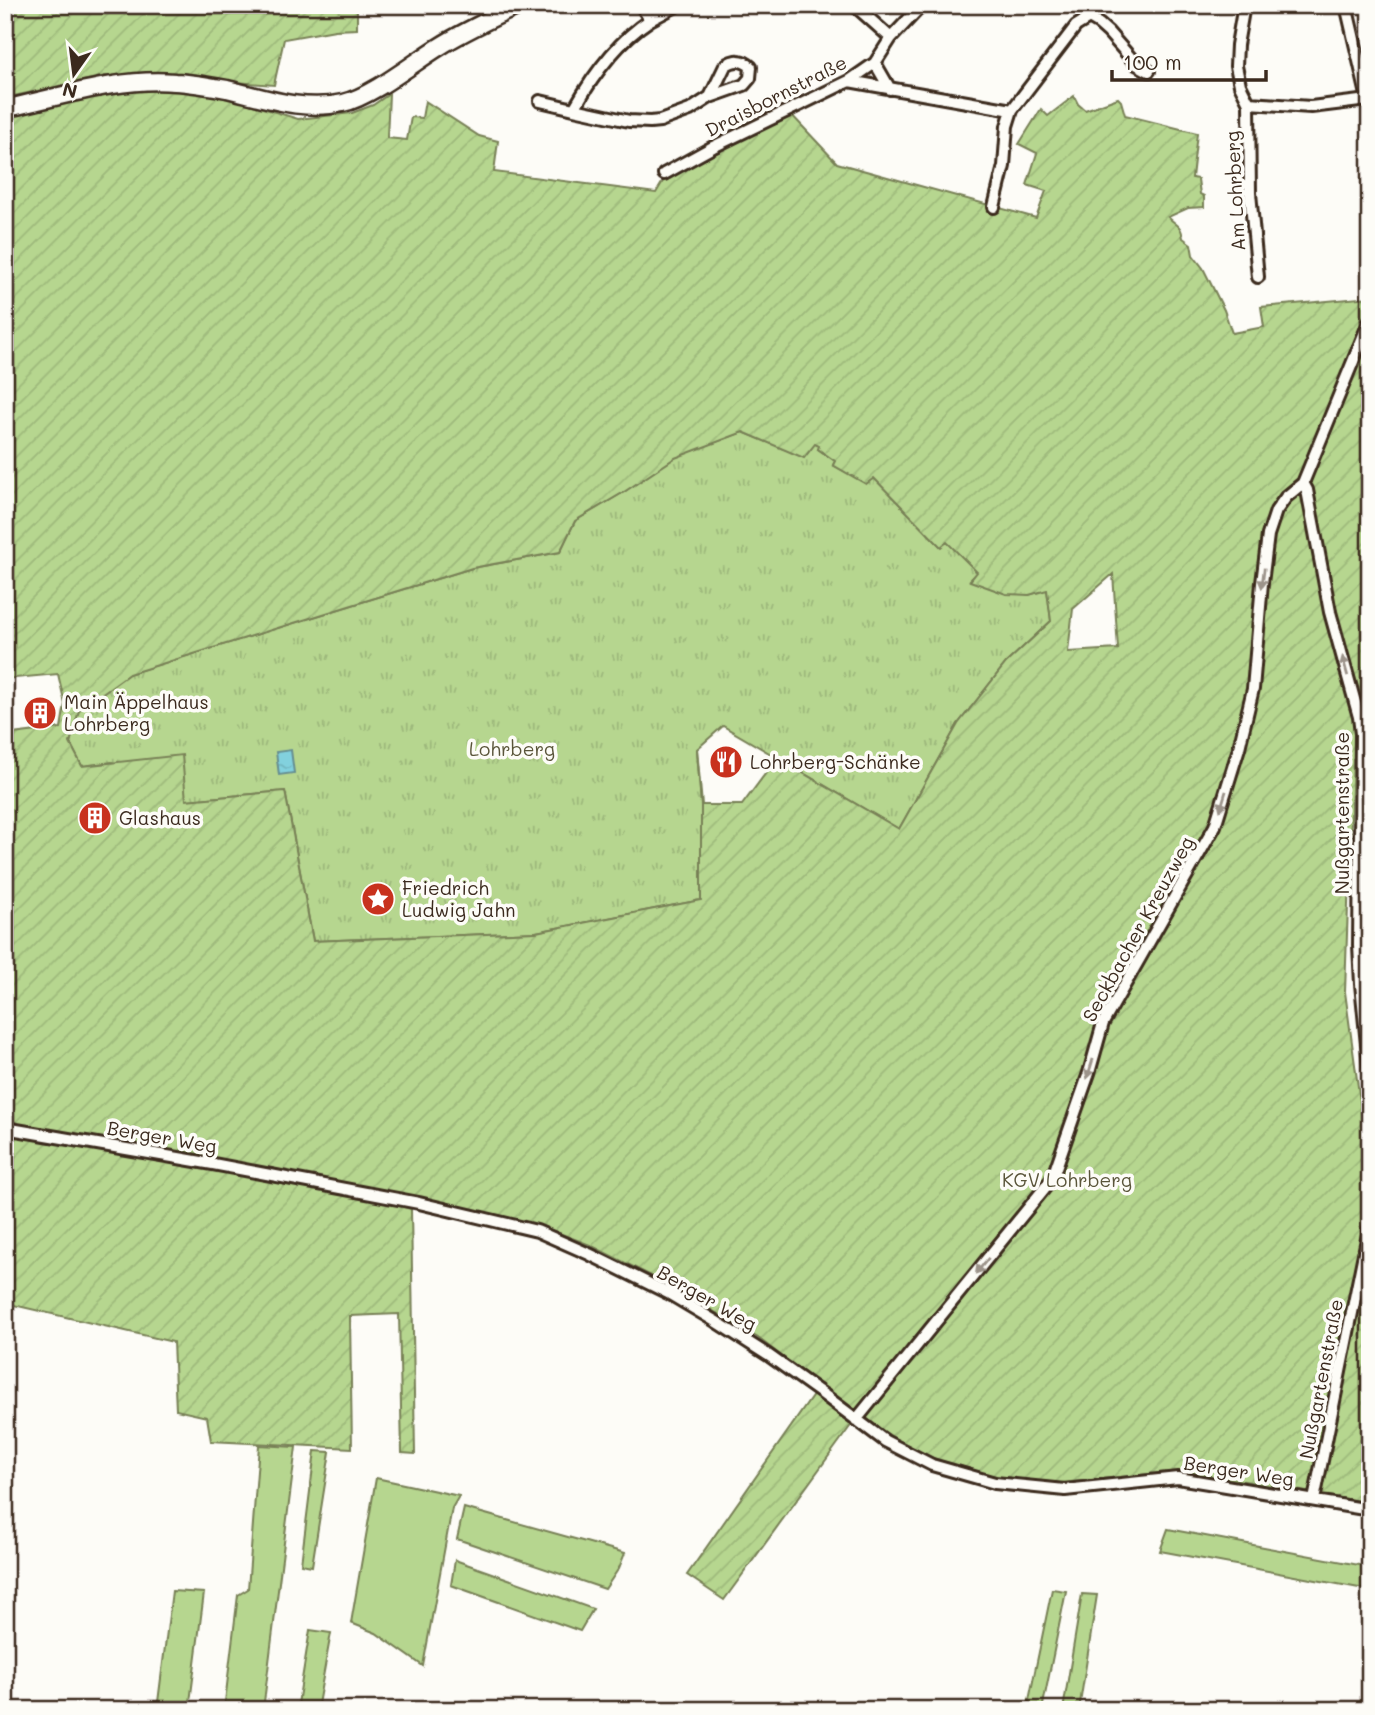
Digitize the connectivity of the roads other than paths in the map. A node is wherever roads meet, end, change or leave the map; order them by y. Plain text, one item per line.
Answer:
1 (520, 5) edge
2 (641, 5) edge
3 (678, 5) edge
4 (854, 5) edge
5 (922, 5) edge
6 (1083, 5) edge
7 (1244, 5) edge
8 (1346, 5) edge
9 (1089, 18) junction
10 (650, 20) junction
11 (891, 38) junction
12 (875, 63) junction
13 (1149, 71) dead end
14 (849, 80) junction
15 (890, 89) junction
16 (710, 97) dead end
17 (540, 101) dead end
18 (1249, 103) junction
19 (1369, 104) edge
20 (574, 108) junction
21 (5, 110) edge
22 (1012, 110) junction
23 (664, 174) dead end
24 (994, 207) dead end
25 (1258, 277) dead end
26 (1370, 320) edge
27 (1303, 483) junction
28 (1370, 1075) edge
29 (5, 1128) edge
30 (1370, 1224) edge
31 (856, 1420) junction
32 (1314, 1500) junction
33 (1370, 1510) edge

1 - 21 main road
2 - 10 street
3 - 10 street
4 - 11 street
5 - 11 street, Draisbornstraße
6 - 9 street
7 - 18 street, Am Lohrberg
8 - 19 street
9 - 13 street
9 - 22 street
10 - 20 street
11 - 12 street, Draisbornstraße
12 - 14 street, Draisbornstraße
12 - 15 street
14 - 15 street
14 - 23 street, Draisbornstraße
15 - 22 street
16 - 20 street
17 - 20 street
18 - 19 street, Am Lohrberg
18 - 25 street, Am Lohrberg
22 - 24 street
26 - 27 street
28 -> 27 street, Nußgartenstraße
27 -> 31 street, Seckbacher Kreuzweg
29 - 31 street, Berger Weg
30 - 32 street, Nußgartenstraße
31 - 32 street, Berger Weg
32 - 33 street, Berger Weg

